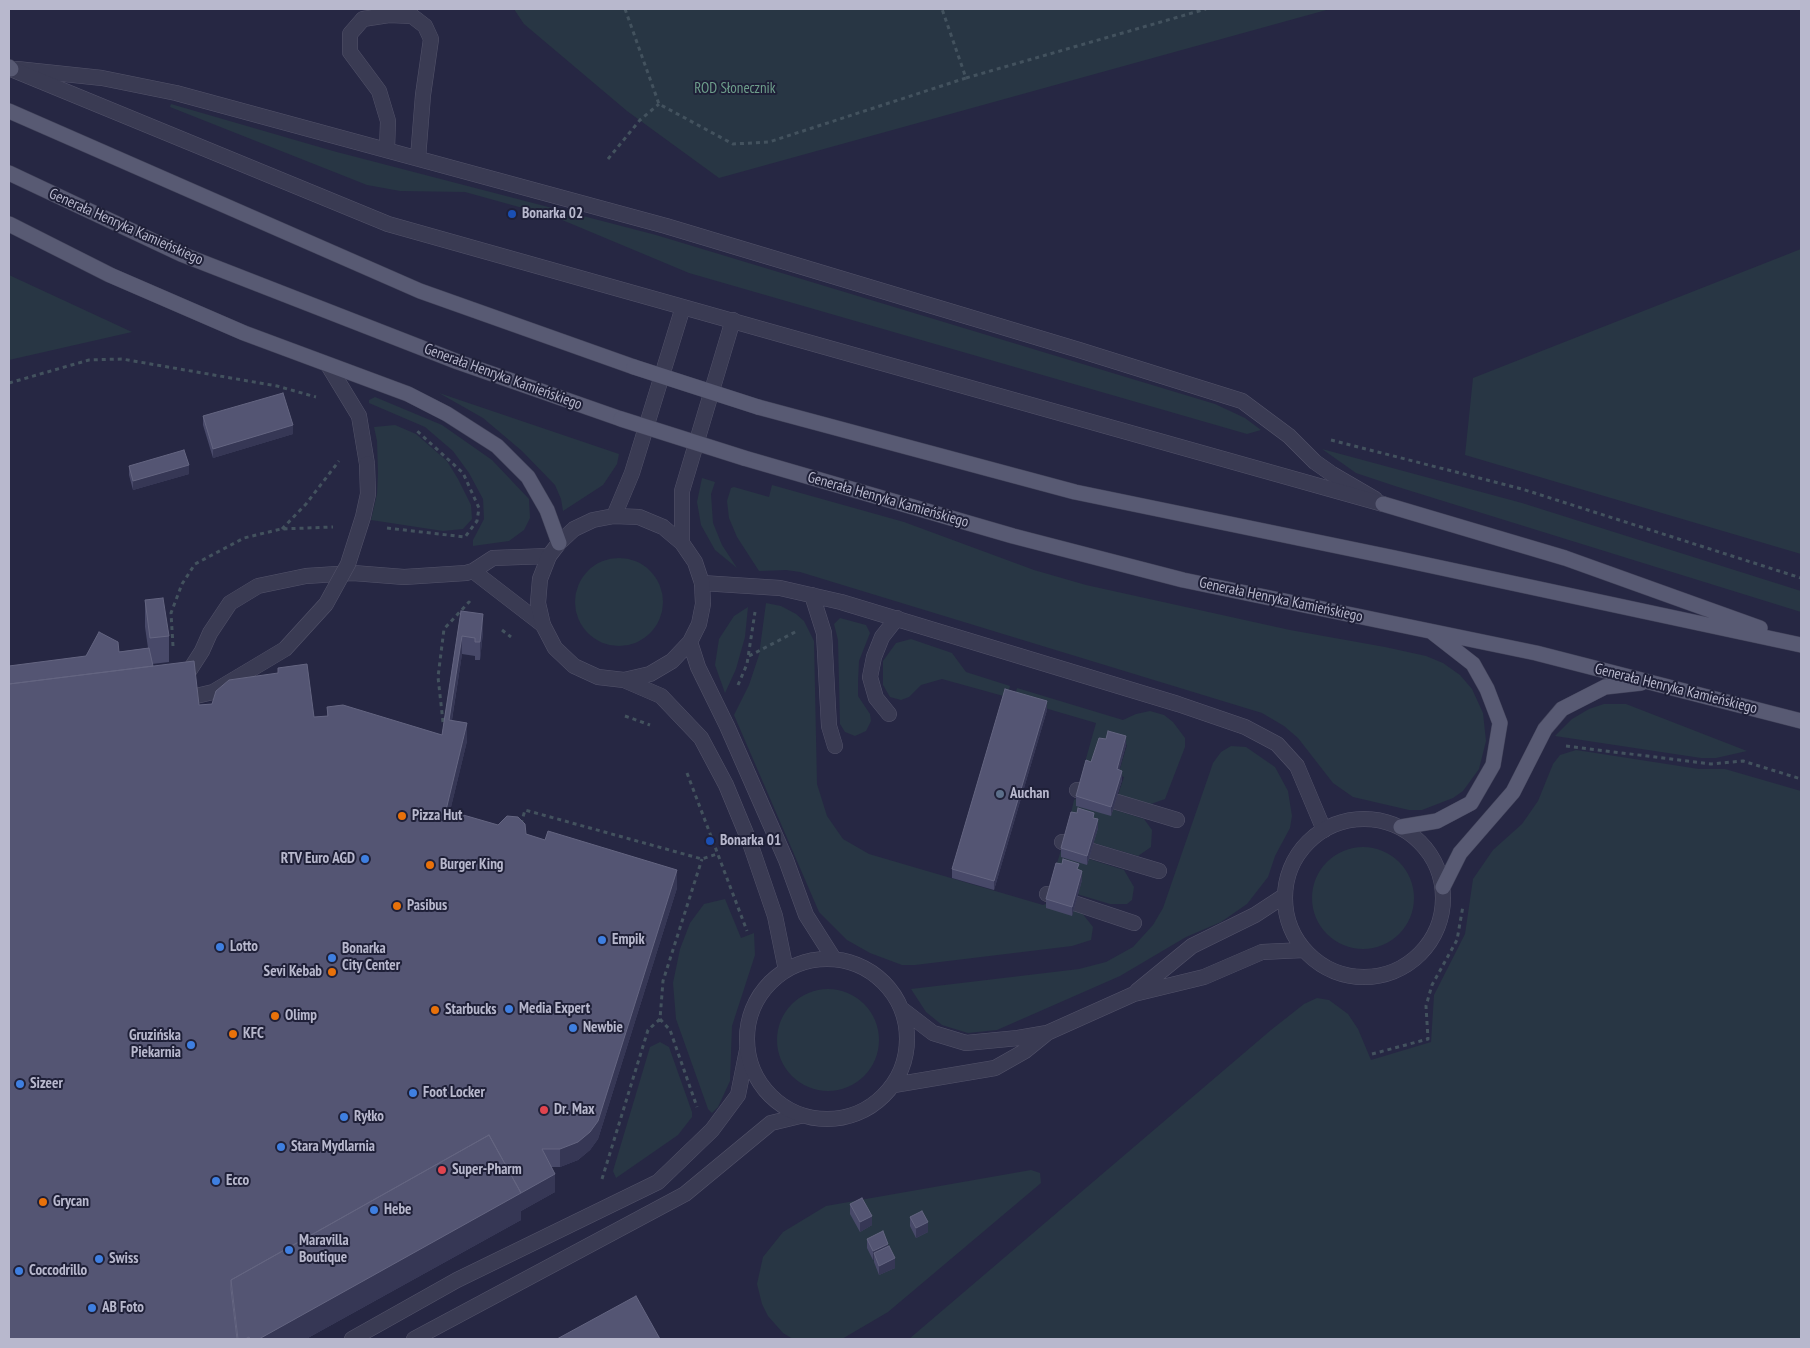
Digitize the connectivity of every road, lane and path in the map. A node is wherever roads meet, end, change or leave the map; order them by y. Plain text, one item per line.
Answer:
1 (625, 9) edge
2 (942, 9) edge
3 (1206, 9) edge
4 (10, 68) edge
5 (966, 78) junction
6 (659, 104) junction
7 (9, 111) edge
8 (387, 149) junction
9 (418, 158) junction
10 (608, 159) dead end
11 (9, 173) edge
12 (9, 224) edge
13 (683, 307) junction
14 (733, 320) junction
15 (328, 365) junction
16 (9, 383) edge
17 (320, 398) dead end
18 (1329, 439) dead end
19 (340, 460) dead end
20 (1383, 504) junction
21 (614, 516) junction
22 (281, 529) dead end
23 (559, 542) junction
24 (682, 543) junction
25 (548, 556) junction
26 (473, 571) junction
27 (1801, 578) edge
28 (702, 583) junction
29 (812, 595) junction
30 (469, 602) dead end
31 (756, 606) dead end
32 (897, 618) junction
33 (820, 619) junction
34 (543, 626) junction
35 (1428, 630) junction
36 (690, 642) junction
37 (1801, 644) edge
38 (748, 656) junction
39 (624, 680) junction
40 (1650, 681) junction
41 (178, 688) edge
42 (737, 688) dead end
43 (196, 696) edge
44 (889, 714) dead end
45 (625, 716) dead end
46 (1801, 721) edge
47 (443, 722) edge
48 (655, 729) dead end
49 (835, 746) dead end
50 (1562, 747) dead end
51 (684, 767) dead end
52 (1801, 779) edge
53 (1077, 790) edge
54 (1177, 820) dead end
55 (520, 827) edge
56 (1401, 827) junction
57 (1324, 830) junction
58 (1062, 842) edge
59 (717, 854) junction
60 (702, 859) junction
61 (1160, 871) dead end
62 (1443, 887) junction
63 (1046, 894) edge
64 (1284, 896) junction
65 (1463, 904) dead end
66 (1134, 923) dead end
67 (747, 931) dead end
68 (1304, 950) junction
69 (834, 959) junction
70 (786, 970) junction
71 (1134, 994) junction
72 (903, 1010) junction
73 (660, 1019) junction
74 (1047, 1033) junction
75 (747, 1050) junction
76 (1372, 1054) dead end
77 (894, 1085) junction
78 (699, 1111) dead end
79 (800, 1116) junction
80 (658, 1182) junction
81 (600, 1187) dead end
82 (637, 1218) junction
83 (352, 1339) edge
84 (414, 1339) edge

1 - 6 path
2 - 5 path
3 - 5 path
4 - 8 street
4 - 13 street
5 - 6 path
6 - 10 path
7 - 37 main road, bridge
8 - 9 street
8 - 9 street
9 - 20 street
11 - 35 main road, Generała Henryka Kamieńskiego, bridge
12 - 15 main road
13 - 14 street
13 - 21 street
14 - 20 street
14 - 24 street
15 - 23 main road
15 - 43 street, bridge
16 - 17 path
18 - 27 path
19 - 22 path
20 - 37 main road
21 - 23 street
21 - 24 street
23 - 25 street
24 - 28 street
25 - 26 street
25 - 34 street
26 - 34 street
26 - 41 street
28 - 29 street
28 - 36 street
29 - 32 street
29 - 33 street
30 - 47 path
31 - 38 path
32 - 44 street
32 - 57 street
33 - 38 path
33 - 49 street
34 - 39 street
35 - 40 main road, Generała Henryka Kamieńskiego
35 - 56 main road
36 - 39 street
36 - 69 street
38 - 42 path
39 - 70 street
40 - 46 main road, Generała Henryka Kamieńskiego
40 - 62 main road
45 - 48 path
50 - 52 path
51 - 59 path
53 - 54 street
55 - 60 path
56 - 57 street
56 - 62 street
57 - 64 street
58 - 61 street
59 - 60 path
59 - 67 path
60 - 73 path
62 - 68 street
63 - 66 street
64 - 68 street
64 - 71 street
65 - 76 path
68 - 71 street
69 - 70 street
69 - 72 street
70 - 75 street
71 - 74 street
72 - 74 street
72 - 77 street
73 - 78 path
73 - 81 path
74 - 77 street
75 - 79 street
75 - 80 street
77 - 79 street
79 - 82 street
80 - 82 street
80 - 83 street
82 - 84 street

